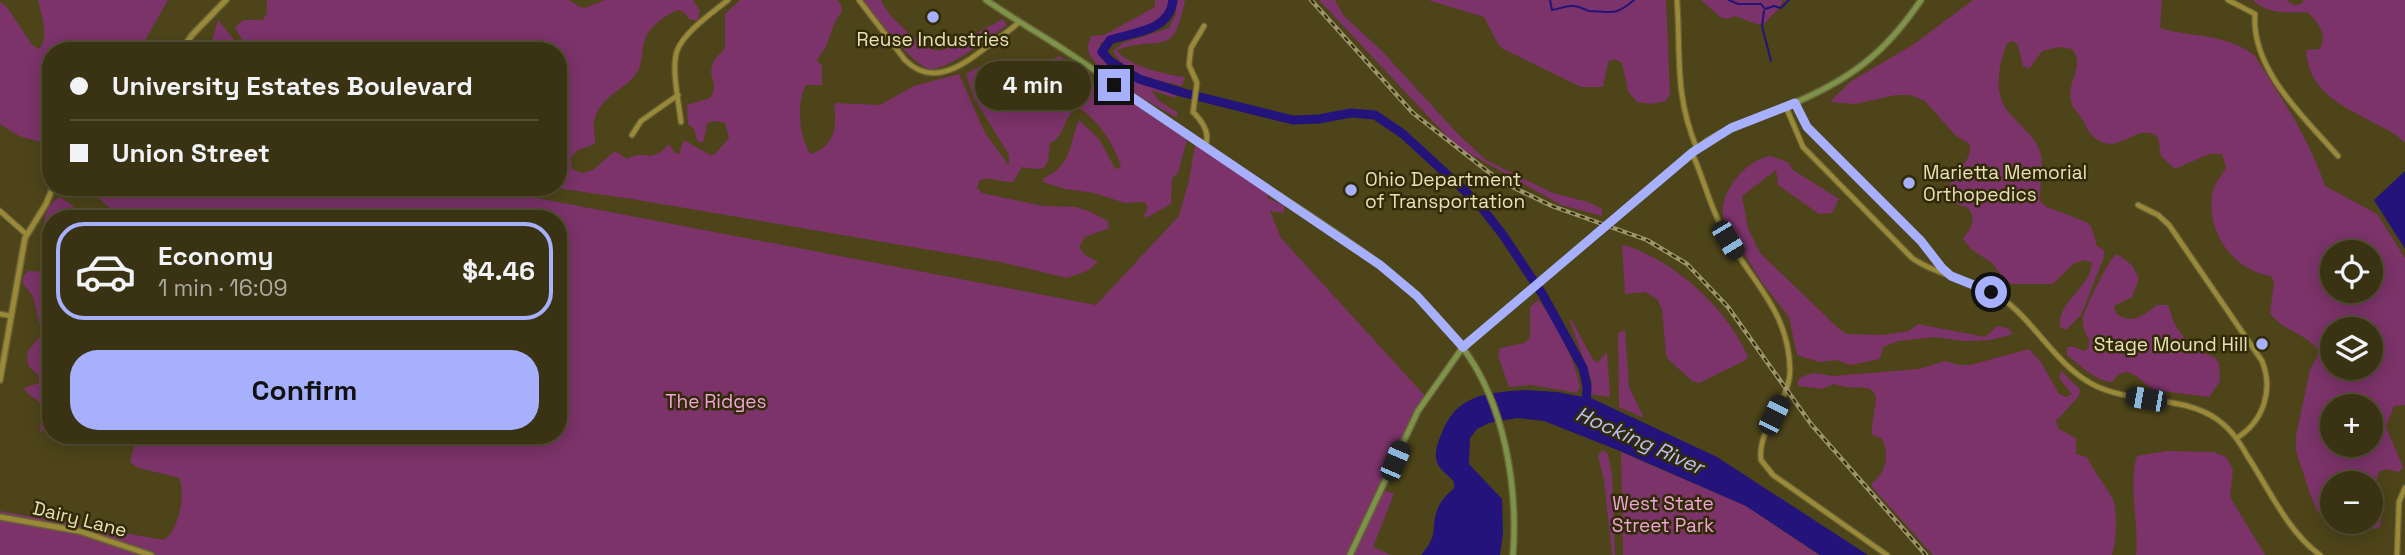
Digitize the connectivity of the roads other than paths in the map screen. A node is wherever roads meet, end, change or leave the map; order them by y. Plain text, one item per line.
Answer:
1 (226, 0) edge
2 (728, 0) edge
3 (859, 0) edge
4 (986, 0) edge
5 (1677, 0) edge
6 (1921, 0) edge
7 (2228, 0) edge
8 (1019, 22) junction
9 (1204, 26) dead end
10 (187, 42) edge
11 (678, 94) junction
12 (1795, 103) junction
13 (1786, 107) junction
14 (681, 122) dead end
15 (632, 135) dead end
16 (1205, 146) junction
17 (1694, 151) junction
18 (2339, 156) dead end
19 (2138, 205) dead end
20 (0, 211) edge
21 (42, 211) edge
22 (26, 234) junction
23 (1951, 276) junction
24 (0, 314) edge
25 (11, 316) junction
26 (1463, 347) junction
27 (0, 380) edge
28 (2237, 438) junction
29 (2405, 488) edge
30 (0, 517) edge
31 (151, 555) edge
32 (1350, 555) edge
33 (1513, 555) edge
34 (1886, 555) edge
35 (2320, 555) edge
36 (2397, 555) edge

1 - 10 street
2 - 11 street
3 - 8 street
4 - 8 main road
5 - 17 street
6 - 12 main road
7 - 18 street
8 - 16 main road
9 - 16 street
11 - 14 street
11 - 15 street
12 - 13 main road
12 - 23 street
13 - 17 main road
13 - 23 street
16 - 26 main road
17 - 26 main road
17 - 34 street
19 - 28 street
20 - 22 street
21 - 22 street
22 - 25 street
23 - 28 street
24 - 25 street
25 - 27 street
26 - 32 main road
26 - 33 main road
28 - 35 street
29 - 36 street
30 - 31 street, Dairy Lane

